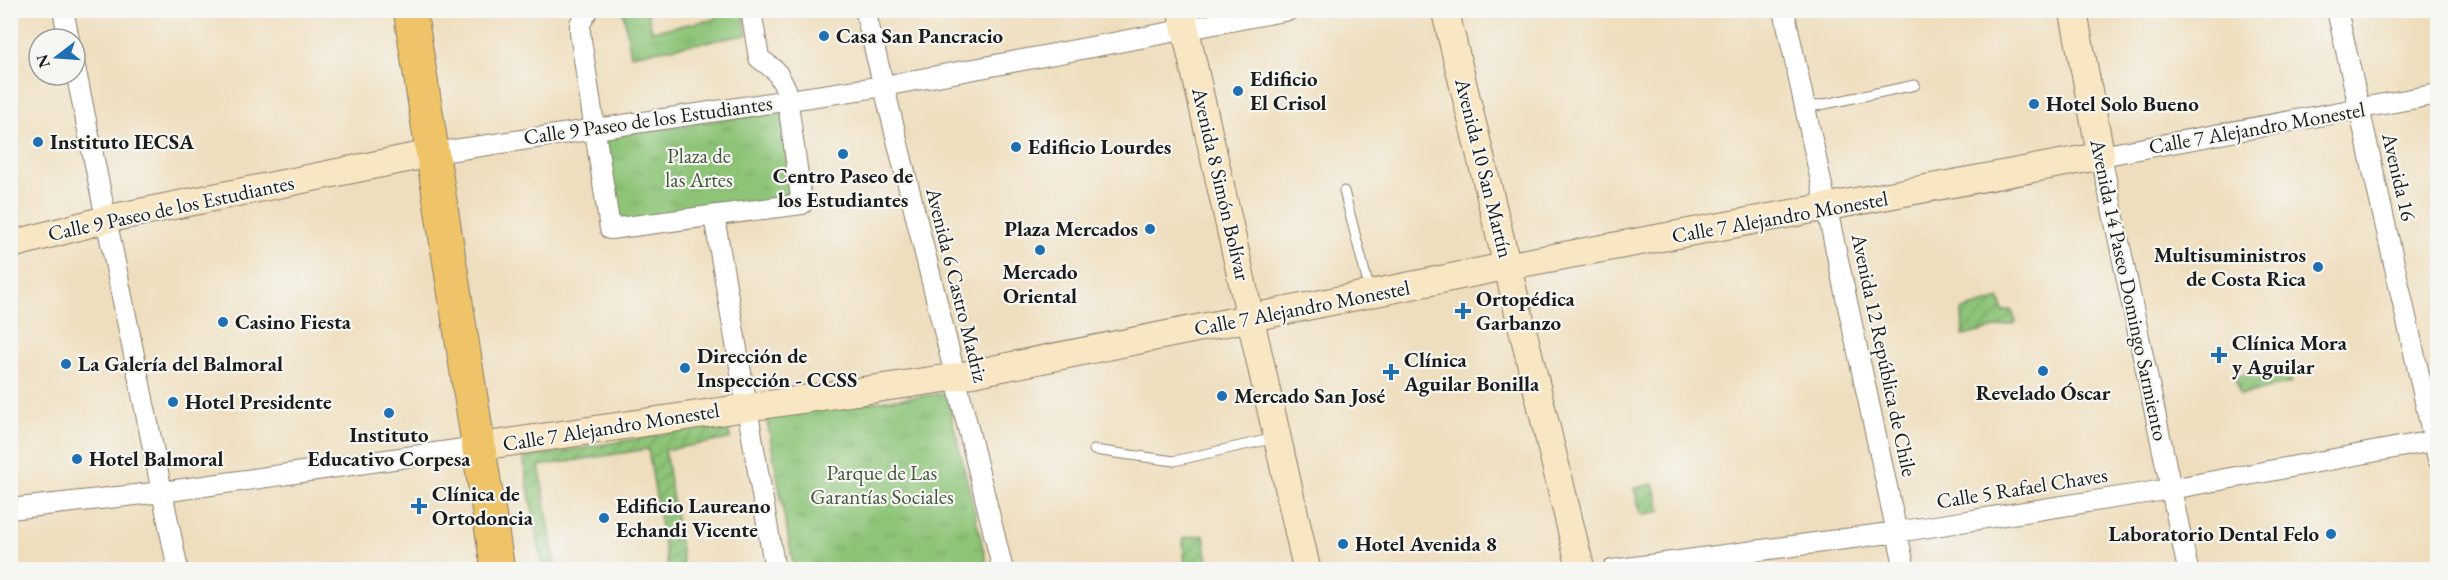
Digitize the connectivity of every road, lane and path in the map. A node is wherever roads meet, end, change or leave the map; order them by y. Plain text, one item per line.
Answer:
1 (63, 10) edge
2 (410, 10) edge
3 (588, 10) edge
4 (751, 10) edge
5 (865, 10) edge
6 (1289, 10) edge
7 (1445, 10) edge
8 (1784, 10) edge
9 (2073, 10) edge
10 (2337, 10) edge
11 (1184, 20) edge
12 (67, 27) edge
13 (1915, 85) dead end
14 (884, 86) junction
15 (79, 87) edge
16 (2438, 93) edge
17 (788, 99) junction
18 (1806, 108) junction
19 (2359, 109) junction
20 (596, 127) junction
21 (434, 153) junction
22 (2101, 156) junction
23 (1344, 191) dead end
24 (1829, 209) junction
25 (714, 216) junction
26 (108, 219) junction
27 (10, 245) edge
28 (1508, 267) junction
29 (1370, 294) junction
30 (1251, 318) junction
31 (954, 377) junction
32 (748, 406) junction
33 (1278, 438) junction
34 (2436, 446) edge
35 (477, 447) junction
36 (1094, 450) dead end
37 (2171, 489) junction
38 (162, 492) junction
39 (10, 509) edge
40 (1897, 532) junction
41 (178, 570) edge
42 (498, 570) edge
43 (775, 570) edge
44 (1003, 570) edge
45 (1307, 570) edge
46 (1581, 570) edge
47 (1612, 570) edge
48 (1905, 570) edge
49 (2188, 570) edge

1 - 12 street
2 - 21 highway
3 - 20 street
4 - 17 street
5 - 14 street, Avenida 6 Castro Madriz
6 - 11 street, Calle 9 Paseo de los Estudiantes
7 - 28 street, Avenida 10 San Martín
8 - 18 street, Avenida 12 República de Chile
9 - 22 street, Avenida 14 Paseo Domingo Sarmiento
10 - 19 street, Avenida 16
11 - 14 street, Calle 9 Paseo de los Estudiantes
11 - 30 street, Avenida 8 Simón Bolívar
13 - 18 lane
14 - 17 street, Calle 9 Paseo de los Estudiantes
14 - 31 street, Avenida 6 Castro Madriz
15 - 26 street
16 - 19 street, Calle 7 Alejandro Monestel
17 - 20 street, Calle 9 Paseo de los Estudiantes
17 - 25 street
18 - 24 street, Avenida 12 República de Chile
19 - 22 street, Calle 7 Alejandro Monestel
19 - 34 street, Avenida 16
20 - 21 street, Calle 9 Paseo de los Estudiantes
20 - 25 street
21 - 26 street, Calle 9 Paseo de los Estudiantes
21 - 35 highway
22 - 24 street, Calle 7 Alejandro Monestel
22 - 37 street, Avenida 14 Paseo Domingo Sarmiento
23 - 29 lane
24 - 28 street, Calle 7 Alejandro Monestel
24 - 40 street, Avenida 12 República de Chile
25 - 32 street
26 - 27 street, Calle 9 Paseo de los Estudiantes
26 - 38 street
28 - 29 street, Calle 7 Alejandro Monestel
28 - 46 street, Avenida 10 San Martín
29 - 30 street, Calle 7 Alejandro Monestel
30 - 31 street, Calle 7 Alejandro Monestel
30 - 33 street, Avenida 8 Simón Bolívar
31 - 32 street, Calle 7 Alejandro Monestel
31 - 44 street, Avenida 6 Castro Madriz
32 - 35 street, Calle 7 Alejandro Monestel
32 - 43 street
33 - 36 lane
33 - 45 street, Avenida 8 Simón Bolívar
34 - 37 street, Calle 5 Rafael Chaves
35 - 38 street, Calle 7 Alejandro Monestel
35 - 42 highway
37 - 40 street, Calle 5 Rafael Chaves
37 - 49 street, Avenida 14 Paseo Domingo Sarmiento
38 - 39 street, Calle 7 Alejandro Monestel
38 - 41 street
40 - 47 street, Calle 5 Rafael Chaves
40 - 48 street, Avenida 12 República de Chile

